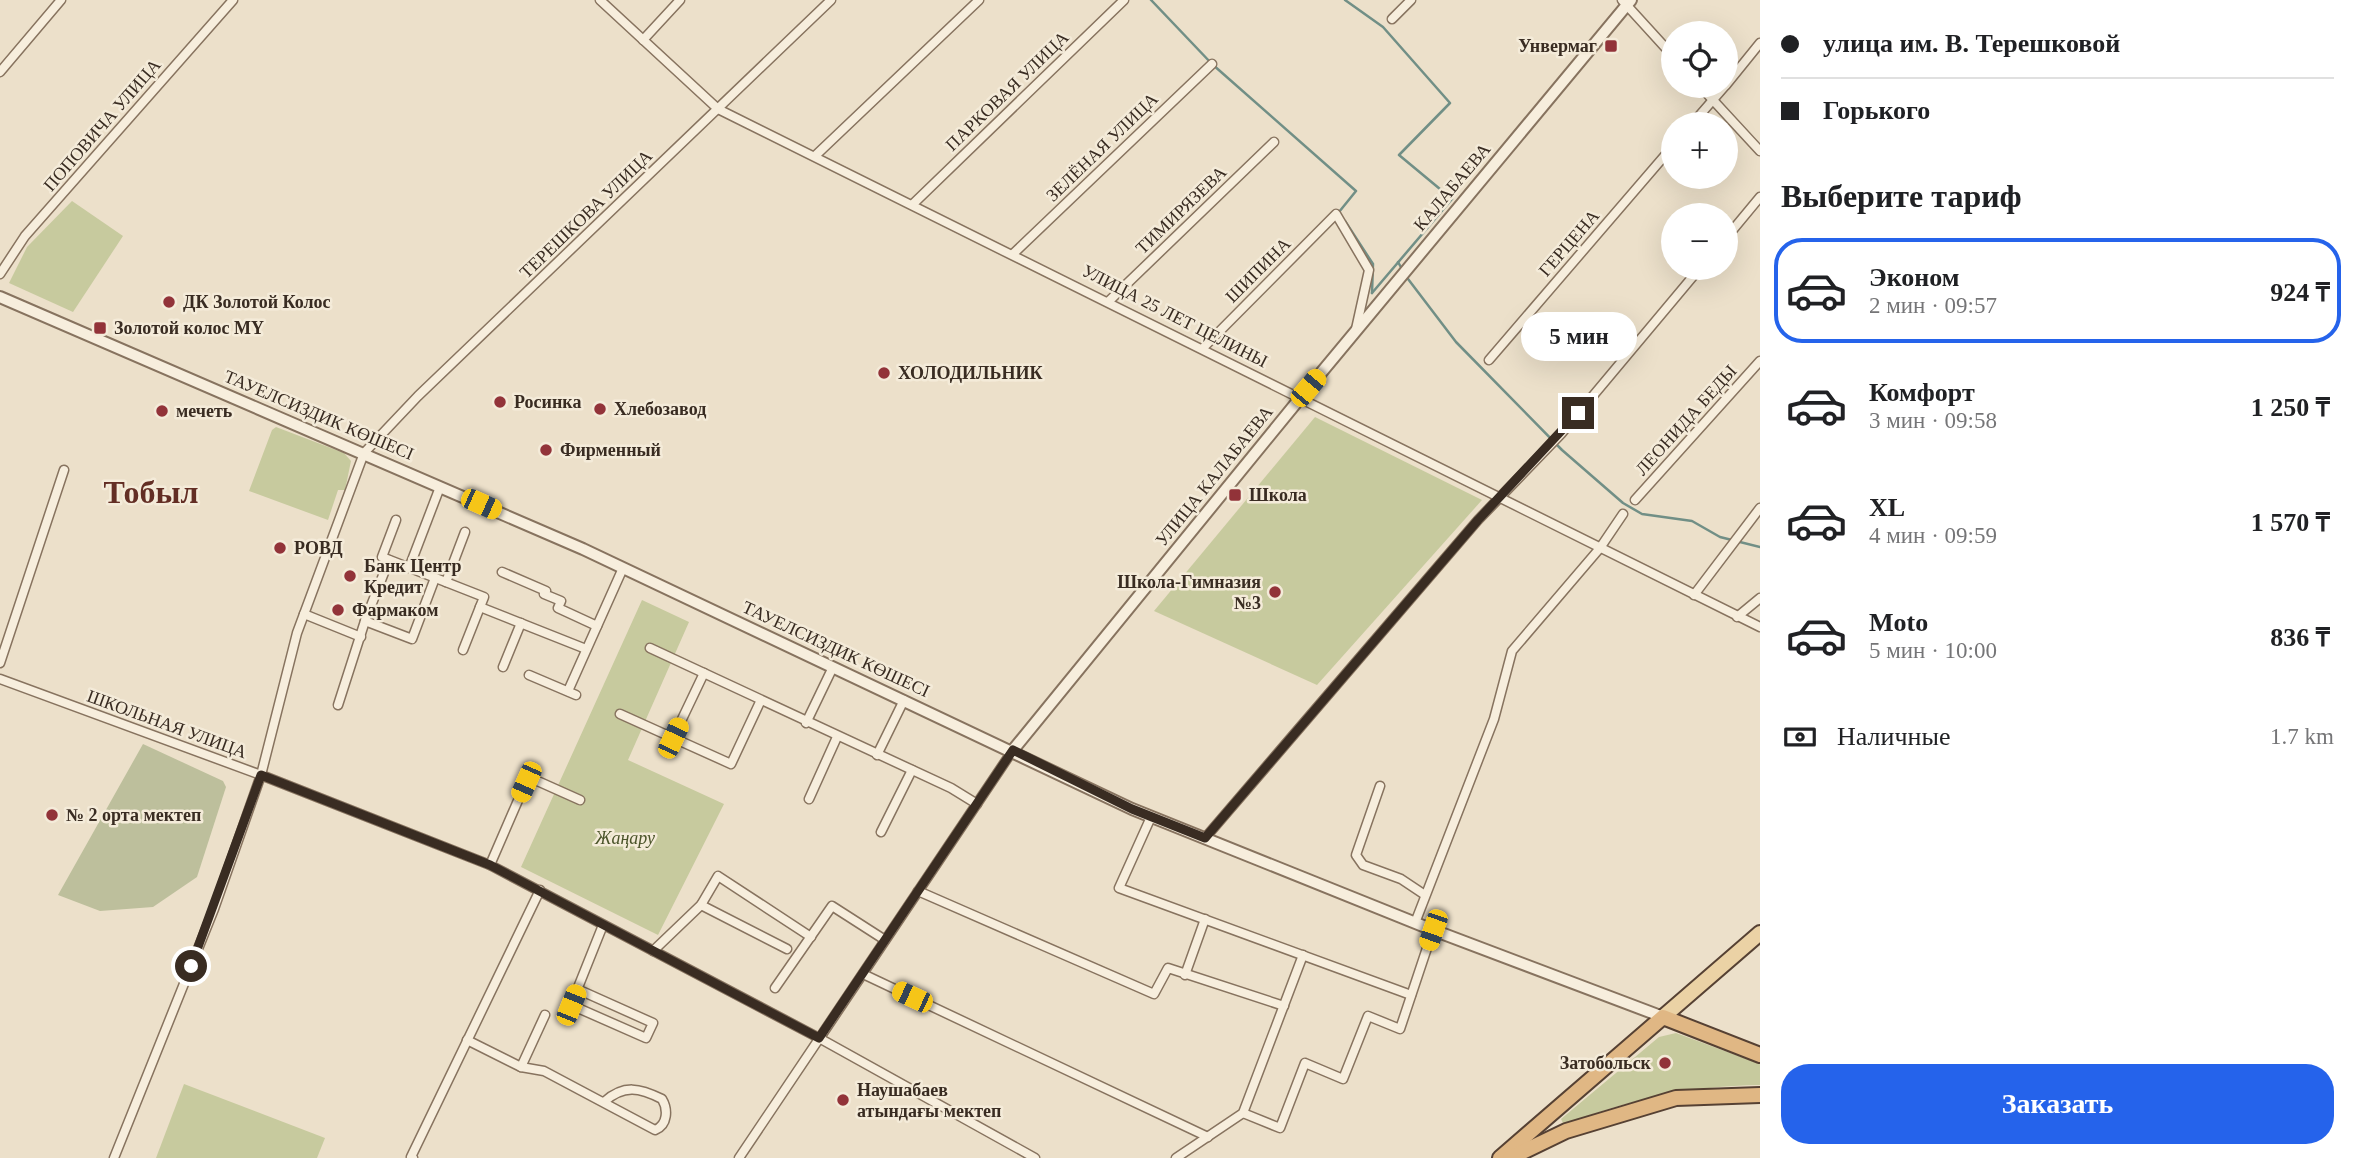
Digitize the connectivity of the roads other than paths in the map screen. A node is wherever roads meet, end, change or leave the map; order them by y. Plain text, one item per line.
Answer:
1 (61, 0) edge
2 (233, 0) edge
3 (600, 0) edge
4 (680, 0) edge
5 (831, 0) edge
6 (979, 0) edge
7 (1124, 0) edge
8 (1411, 0) edge
9 (1626, 2) edge
10 (1392, 19) dead end
11 (643, 40) junction
12 (1661, 42) edge
13 (1760, 43) edge
14 (1212, 64) dead end
15 (1738, 69) edge
16 (0, 72) edge
17 (1713, 100) joint
18 (718, 108) junction
19 (1702, 112) edge
20 (1274, 142) dead end
21 (1760, 152) edge
22 (816, 155) junction
23 (1661, 160) edge
24 (1760, 197) edge
25 (913, 204) junction
26 (1738, 224) edge
27 (1013, 254) junction
28 (0, 274) edge
29 (1690, 280) edge
30 (0, 297) edge
31 (1109, 301) junction
32 (1356, 329) junction
33 (1202, 348) junction
34 (1489, 360) dead end
35 (1760, 361) edge
36 (1300, 397) junction
37 (364, 453) junction
38 (64, 470) dead end
39 (440, 487) junction
40 (1501, 498) junction
41 (1635, 500) dead end
42 (1760, 508) edge
43 (1623, 513) dead end
44 (396, 520) dead end
45 (465, 532) dead end
46 (1600, 548) junction
47 (389, 560) junction
48 (408, 568) junction
49 (623, 568) junction
50 (502, 572) dead end
51 (435, 578) junction
52 (446, 582) junction
53 (1694, 595) junction
54 (1760, 598) edge
55 (480, 607) junction
56 (304, 614) junction
57 (1737, 617) junction
58 (365, 621) junction
59 (521, 623) junction
60 (597, 625) junction
61 (1760, 627) edge
62 (361, 637) junction
63 (650, 648) dead end
64 (586, 649) junction
65 (463, 650) dead end
66 (0, 663) edge
67 (503, 667) dead end
68 (833, 667) junction
69 (704, 673) junction
70 (529, 675) dead end
71 (0, 679) edge
72 (904, 700) junction
73 (760, 702) junction
74 (338, 705) dead end
75 (620, 714) dead end
76 (806, 723) junction
77 (837, 737) junction
78 (673, 738) junction
79 (1013, 750) junction
80 (877, 755) junction
81 (912, 770) junction
82 (261, 775) junction
83 (1380, 786) dead end
84 (809, 799) dead end
85 (580, 800) dead end
86 (977, 804) junction
87 (1151, 817) junction
88 (881, 832) dead end
89 (1205, 838) junction
90 (490, 865) junction
91 (540, 890) junction
92 (918, 891) junction
93 (1425, 895) junction
94 (701, 905) junction
95 (1205, 919) junction
96 (1415, 923) junction
97 (603, 925) junction
98 (1433, 930) junction
99 (1760, 933) edge
100 (811, 937) junction
101 (885, 940) junction
102 (787, 949) dead end
103 (653, 951) junction
104 (1303, 955) junction
105 (863, 974) junction
106 (1185, 975) junction
107 (775, 988) dead end
108 (577, 989) junction
109 (1411, 995) junction
110 (1284, 1006) junction
111 (545, 1015) dead end
112 (1663, 1017) junction
113 (819, 1038) junction
114 (467, 1040) junction
115 (1760, 1055) edge
116 (521, 1067) junction
117 (1760, 1095) edge
118 (604, 1102) junction
119 (1243, 1114) junction
120 (1208, 1137) junction
121 (114, 1158) edge
122 (412, 1158) edge
123 (739, 1158) edge
124 (1035, 1158) edge
125 (1176, 1158) edge
126 (1500, 1158) edge
127 (1510, 1158) edge

1 - 16 street
2 - 28 street, ПОПОВИЧА УЛИЦА
3 - 11 street, УЛИЦА 25 ЛЕТ ЦЕЛИНЫ
4 - 11 street
5 - 18 street, ТЕРЕШКОВА УЛИЦА
6 - 22 street
7 - 25 street, ПАРКОВАЯ УЛИЦА
8 - 10 street
9 - 12 street
9 - 32 street, КАЛАБАЕВА
11 - 18 street, УЛИЦА 25 ЛЕТ ЦЕЛИНЫ
13 - 15 street
14 - 27 street, ЗЕЛЁНАЯ УЛИЦА
17 - 19 street
17 - 21 street
18 - 22 street, УЛИЦА 25 ЛЕТ ЦЕЛИНЫ
18 - 37 street, ТЕРЕШКОВА УЛИЦА
20 - 31 street, ТИМИРЯЗЕВА
22 - 25 street, УЛИЦА 25 ЛЕТ ЦЕЛИНЫ
23 - 34 street, ГЕРЦЕНА
24 - 26 street
25 - 27 street, УЛИЦА 25 ЛЕТ ЦЕЛИНЫ
27 - 31 street, УЛИЦА 25 ЛЕТ ЦЕЛИНЫ
29 - 40 street
30 - 37 street, ТАУЕЛСИЗДИК КӨШЕСІ
31 - 33 street, УЛИЦА 25 ЛЕТ ЦЕЛИНЫ
32 - 33 street, ШИПИНА
32 - 36 street, КАЛАБАЕВА
33 - 36 street, УЛИЦА 25 ЛЕТ ЦЕЛИНЫ
35 - 41 street, ЛЕОНИДА БЕДЫ
36 - 40 street, УЛИЦА 25 ЛЕТ ЦЕЛИНЫ
36 - 79 street, УЛИЦА КАЛАБАЕВА
37 - 39 street, ТАУЕЛСИЗДИК КӨШЕСІ
37 - 56 street
38 - 66 street
39 - 48 street
39 - 49 street, ТАУЕЛСИЗДИК КӨШЕСІ
40 - 46 street, УЛИЦА 25 ЛЕТ ЦЕЛИНЫ
40 - 89 street
42 - 53 street
43 - 46 street
44 - 47 street
45 - 52 street
46 - 53 street, УЛИЦА 25 ЛЕТ ЦЕЛИНЫ
46 - 93 street
47 - 48 street
47 - 58 street
48 - 51 street
49 - 60 street
49 - 68 street, ТАУЕЛСИЗДИК КӨШЕСІ
50 - 60 street
51 - 52 street
51 - 58 street
52 - 55 street
53 - 57 street, УЛИЦА 25 ЛЕТ ЦЕЛИНЫ
54 - 57 street
55 - 59 street
55 - 65 street
56 - 62 street
56 - 82 street
57 - 61 street, УЛИЦА 25 ЛЕТ ЦЕЛИНЫ
58 - 62 street
59 - 64 street
59 - 67 street
60 - 64 street
62 - 74 street
63 - 69 street
64 - 70 street
68 - 72 street, ТАУЕЛСИЗДИК КӨШЕСІ
68 - 76 street
69 - 73 street
69 - 78 street
71 - 82 street, ШКОЛЬНАЯ УЛИЦА
72 - 79 street, ТАУЕЛСИЗДИК КӨШЕСІ
72 - 80 street
73 - 76 street
73 - 78 street
75 - 78 street
76 - 77 street
77 - 80 street
77 - 84 street
79 - 86 street, УЛИЦА КАЛАБАЕВА
79 - 87 street, ТАУЕЛСИЗДИК КӨШЕСІ
80 - 81 street
81 - 86 street
81 - 88 street
82 - 90 street, ШКОЛЬНАЯ УЛИЦА
82 - 121 street
83 - 93 street
85 - 90 street
86 - 92 street, УЛИЦА КАЛАБАЕВА
87 - 89 street, ТАУЕЛСИЗДИК КӨШЕСІ
87 - 95 street
89 - 96 street, ТАУЕЛСИЗДИК КӨШЕСІ
90 - 91 street, ШКОЛЬНАЯ УЛИЦА
91 - 97 street, ШКОЛЬНАЯ УЛИЦА
91 - 114 street
92 - 101 street, УЛИЦА КАЛАБАЕВА
92 - 106 street
93 - 96 street
94 - 100 street
94 - 102 street
94 - 103 street
95 - 104 street
95 - 106 street
96 - 98 street, ТАУЕЛСИЗДИК КӨШЕСІ
97 - 103 street, ШКОЛЬНАЯ УЛИЦА
97 - 108 street
98 - 109 street
98 - 112 street, ТАУЕЛСИЗДИК КӨШЕСІ
99 - 112 main road
100 - 101 street
100 - 107 street
101 - 105 street, УЛИЦА КАЛАБАЕВА
103 - 113 street, ШКОЛЬНАЯ УЛИЦА
104 - 109 street
104 - 110 street
105 - 113 street, УЛИЦА КАЛАБАЕВА
105 - 120 street
106 - 110 street
108 - 108 street
109 - 119 street
110 - 119 street
111 - 116 street
112 - 115 highway
112 - 126 highway
113 - 123 street, УЛИЦА КАЛАБАЕВА
113 - 124 street, ШКОЛЬНАЯ УЛИЦА
114 - 116 street
114 - 122 street
116 - 118 street
117 - 127 highway
118 - 118 street
119 - 120 street
120 - 125 street

